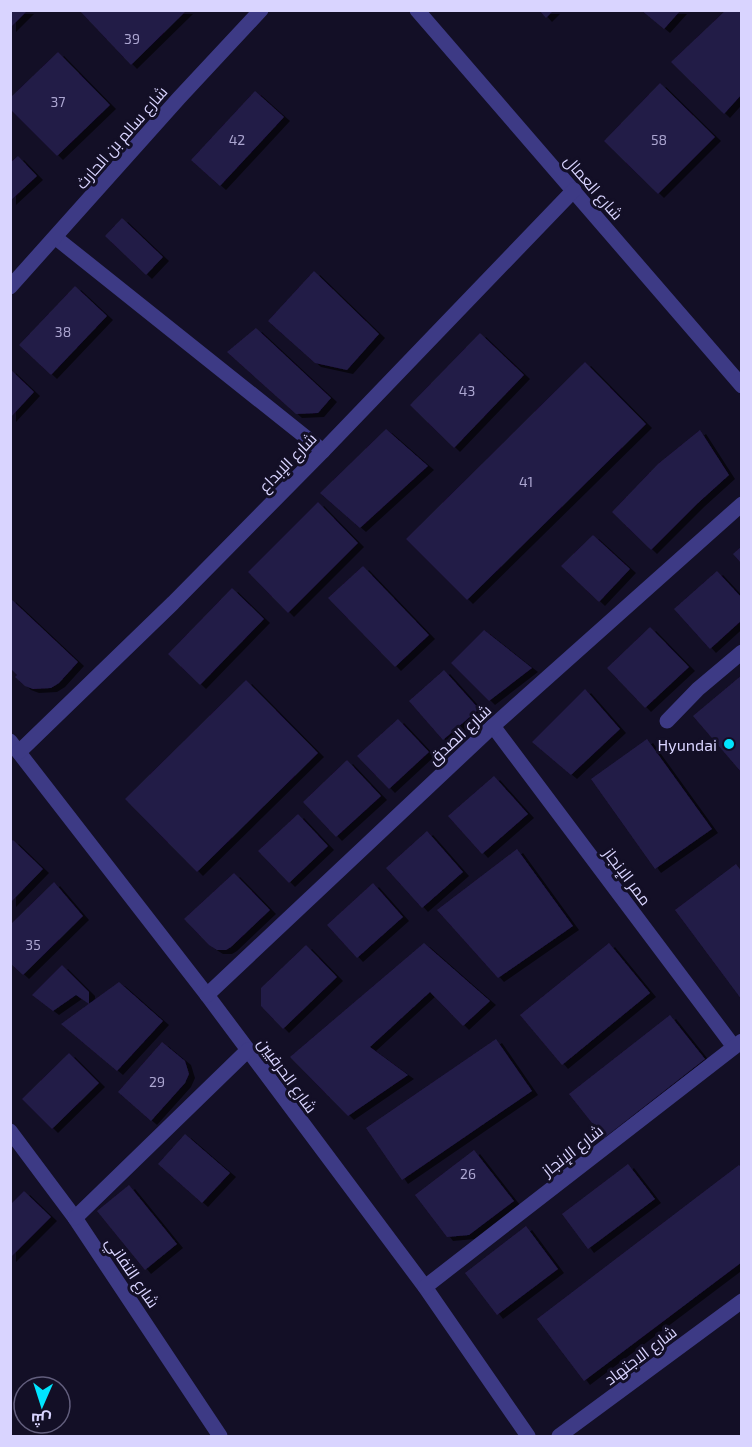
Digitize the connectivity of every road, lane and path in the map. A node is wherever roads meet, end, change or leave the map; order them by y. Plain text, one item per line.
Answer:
1 (260, 11) edge
2 (418, 11) edge
3 (574, 190) junction
4 (56, 238) junction
5 (10, 287) edge
6 (741, 386) edge
7 (323, 451) junction
8 (741, 504) edge
9 (741, 652) edge
10 (667, 721) dead end
11 (493, 726) junction
12 (15, 747) edge
13 (207, 995) junction
14 (738, 1044) edge
15 (248, 1050) junction
16 (10, 1131) edge
17 (75, 1218) junction
18 (425, 1287) junction
19 (741, 1301) edge
20 (220, 1437) edge
21 (528, 1437) edge
22 (559, 1437) edge

1 - 4 street, شارع سالم بن الحارث
2 - 3 street, شارع العمال
3 - 6 street, شارع العمال
3 - 7 street, شارع الإبداع
4 - 5 street, شارع سالم بن الحارث
4 - 7 street
7 - 12 street, شارع الإبداع
8 - 11 street, شارع الصدق
9 - 10 street
11 - 13 street, شارع الصدق
11 - 14 street, ممر الإنجاز
12 - 13 street, شارع الحرفيين
13 - 15 street, شارع الحرفيين
14 - 18 street, شارع الإنجاز
15 - 17 street
15 - 18 street, شارع الحرفيين
16 - 17 street, شارع التفاني
17 - 20 street, شارع التفاني
18 - 21 street, شارع الحرفيين
19 - 22 street, شارع الاجتهاد

